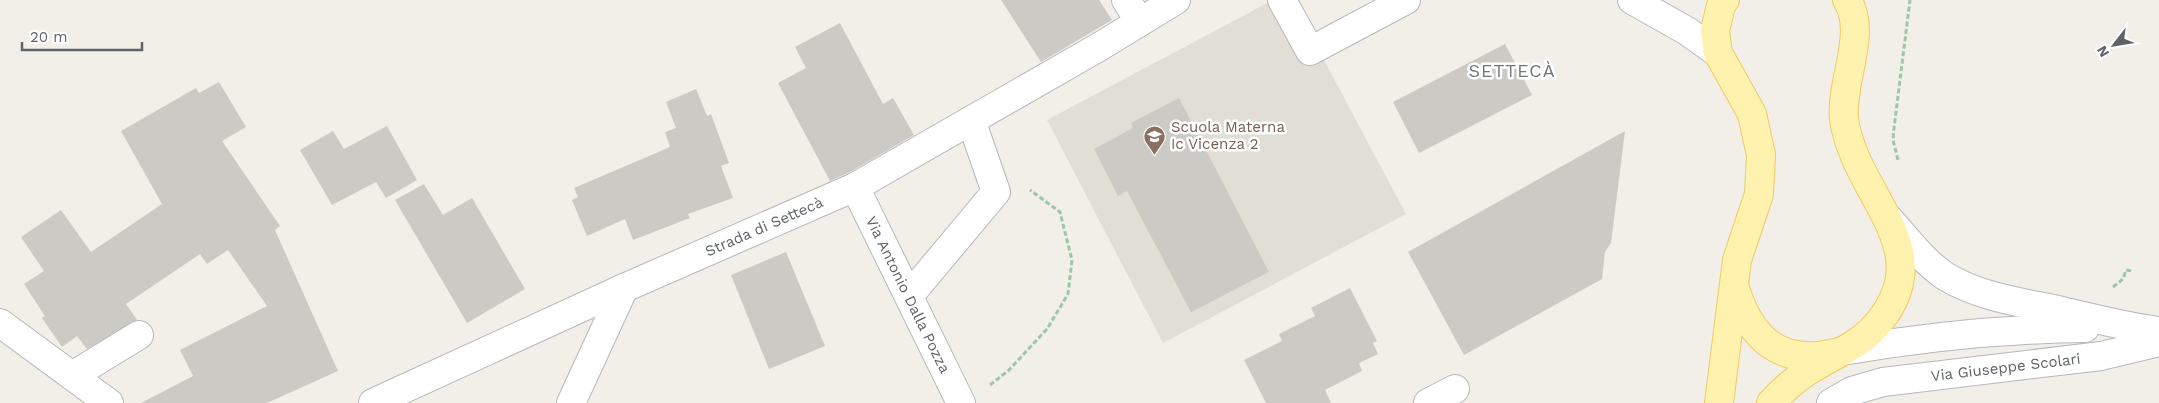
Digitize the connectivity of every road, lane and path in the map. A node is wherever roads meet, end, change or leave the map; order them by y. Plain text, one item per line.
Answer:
1 (1176, 0) edge
2 (1282, 0) edge
3 (1406, 0) edge
4 (1632, 0) edge
5 (1725, 0) edge
6 (1910, 0) edge
7 (1850, 3) edge
8 (1133, 11) edge
9 (1718, 53) junction
10 (971, 120) junction
11 (1899, 163) dead end
12 (855, 187) junction
13 (996, 192) junction
14 (1889, 219) junction
15 (1735, 287) junction
16 (624, 288) junction
17 (909, 296) junction
18 (0, 323) edge
19 (2132, 327) junction
20 (2159, 331) edge
21 (139, 335) dead end
22 (2159, 342) edge
23 (1842, 351) junction
24 (72, 376) junction
25 (988, 387) dead end
26 (1455, 389) dead end
27 (1842, 397) edge
28 (109, 403) edge
29 (373, 403) edge
30 (571, 403) edge
31 (961, 403) edge
32 (1428, 403) edge
33 (1719, 403) edge
34 (1771, 403) edge

1 - 8 street, Strada di Settecà
2 - 3 street
4 - 9 street
5 - 9 main road
6 - 11 path
7 - 14 main road
8 - 10 street, Strada di Settecà
9 - 15 main road
10 - 12 street, Strada di Settecà
10 - 13 street
12 - 16 street, Strada di Settecà
12 - 17 street, Via Antonio Dalla Pozza
13 - 17 street
13 - 25 path
14 - 19 street
14 - 23 main road
15 - 23 main road
15 - 33 main road
16 - 29 street, Strada di Settecà
16 - 30 street
17 - 31 street, Via Antonio Dalla Pozza
18 - 24 street
19 - 20 street
19 - 23 street
21 - 24 street
22 - 27 street, Via Giuseppe Scolari
23 - 34 main road
24 - 28 street
26 - 32 street

